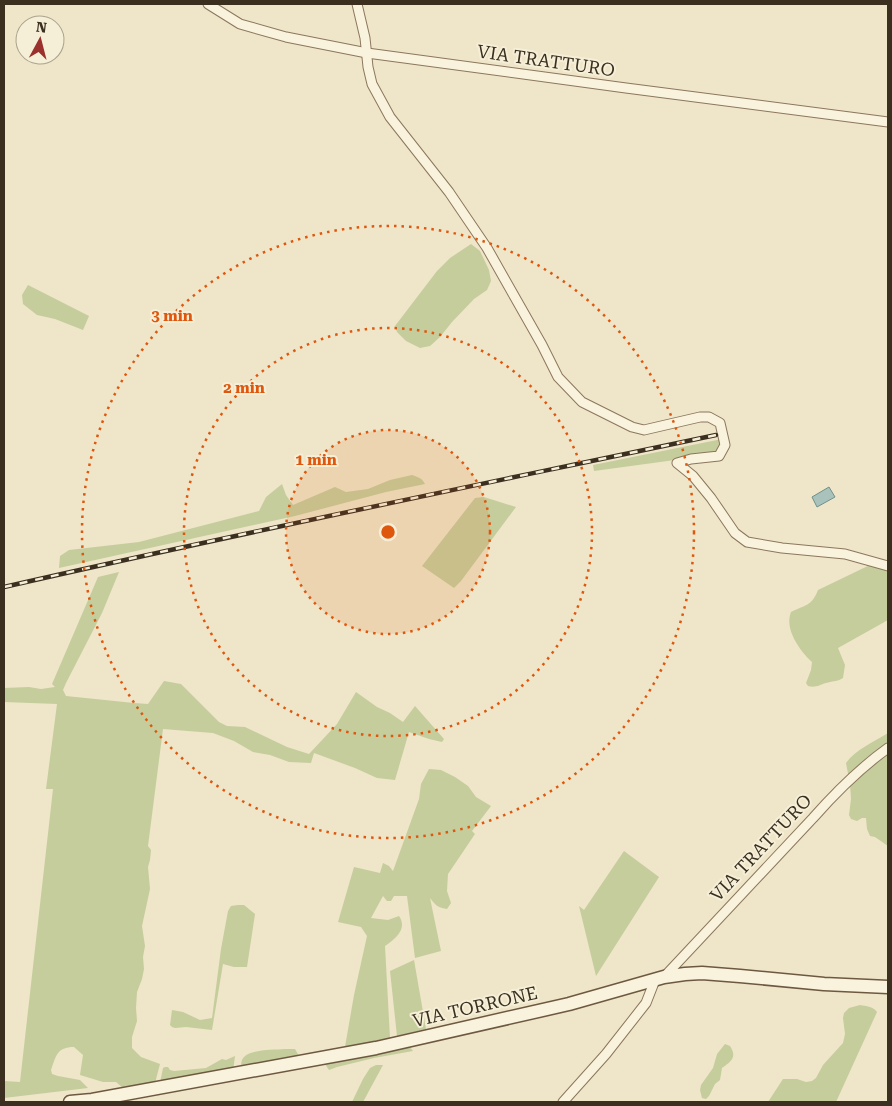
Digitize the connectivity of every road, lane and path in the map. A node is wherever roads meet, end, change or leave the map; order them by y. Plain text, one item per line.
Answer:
1 (208, 4) edge
2 (357, 4) edge
3 (367, 53) junction
4 (888, 122) edge
5 (888, 566) edge
6 (888, 748) edge
7 (660, 979) junction
8 (888, 987) edge
9 (70, 1102) edge
10 (563, 1102) edge

1 - 3 street, VIA TRATTURO
2 - 3 street
3 - 4 street, VIA TRATTURO
3 - 5 street
6 - 7 street, VIA TRATTURO
7 - 8 main road, VIA TORRONE
7 - 9 main road, VIA TORRONE
7 - 10 street

